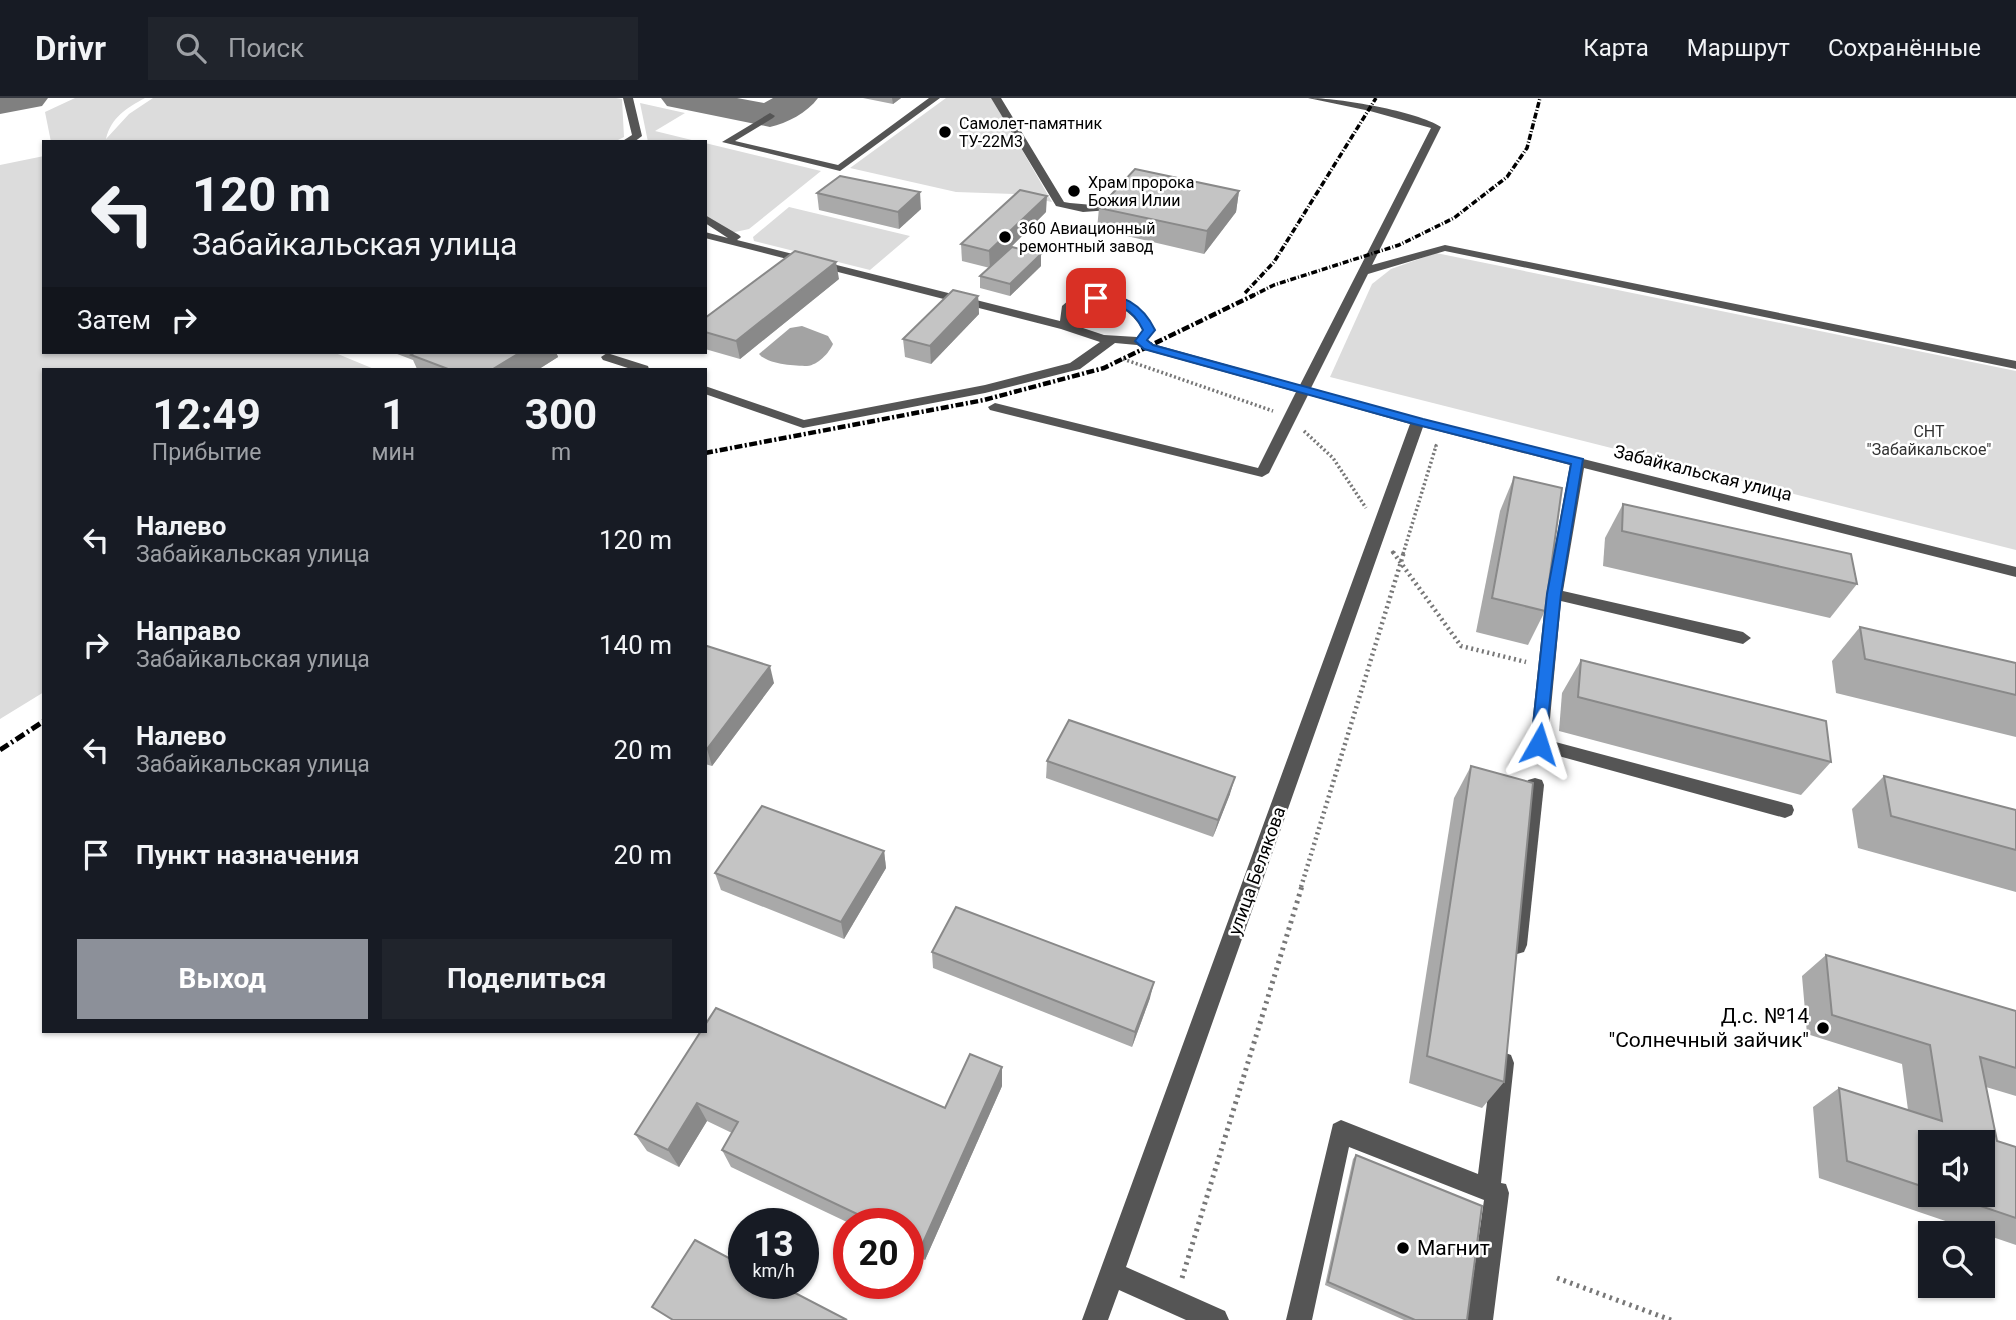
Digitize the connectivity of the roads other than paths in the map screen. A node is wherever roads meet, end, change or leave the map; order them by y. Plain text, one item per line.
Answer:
1 (628, 98) edge
2 (935, 98) edge
3 (996, 98) edge
4 (1313, 98) edge
5 (770, 116) dead end
6 (637, 139) edge
7 (1106, 208) edge
8 (707, 219) edge
9 (707, 236) edge
10 (750, 247) junction
11 (1365, 271) junction
12 (1065, 326) junction
13 (1113, 339) junction
14 (1140, 341) junction
15 (607, 357) dead end
16 (2016, 365) edge
17 (640, 368) edge
18 (707, 391) edge
19 (1304, 391) junction
20 (995, 407) dead end
21 (1415, 431) junction
22 (1578, 462) junction
23 (2016, 572) edge
24 (1554, 594) junction
25 (1743, 638) dead end
26 (1535, 785) edge
27 (1785, 810) dead end
28 (1515, 961) edge
29 (1506, 1042) edge
30 (1488, 1190) junction
31 (1112, 1274) junction
32 (1096, 1320) edge
33 (1216, 1320) edge
34 (1299, 1320) edge
35 (1480, 1320) edge

1 - 6 street
2 - 5 street
3 - 7 street
4 - 11 street
8 - 10 street
9 - 10 street, Забайкальская улица
10 - 12 street, Забайкальская улица
11 - 16 street
11 - 19 street
12 - 13 street, Забайкальская улица
12 - 14 street
13 - 14 street, Забайкальская улица
13 - 18 street
14 - 19 street, Забайкальская улица
15 - 17 street
19 - 20 street
19 - 21 street, Забайкальская улица
21 - 22 street, Забайкальская улица
21 - 31 street, улица Белякова
22 - 23 street, Забайкальская улица
22 - 24 street
24 - 25 street
24 - 27 street
26 - 28 street
29 - 30 street
30 - 34 street
30 - 35 street
31 - 32 street, улица Белякова
31 - 33 street

